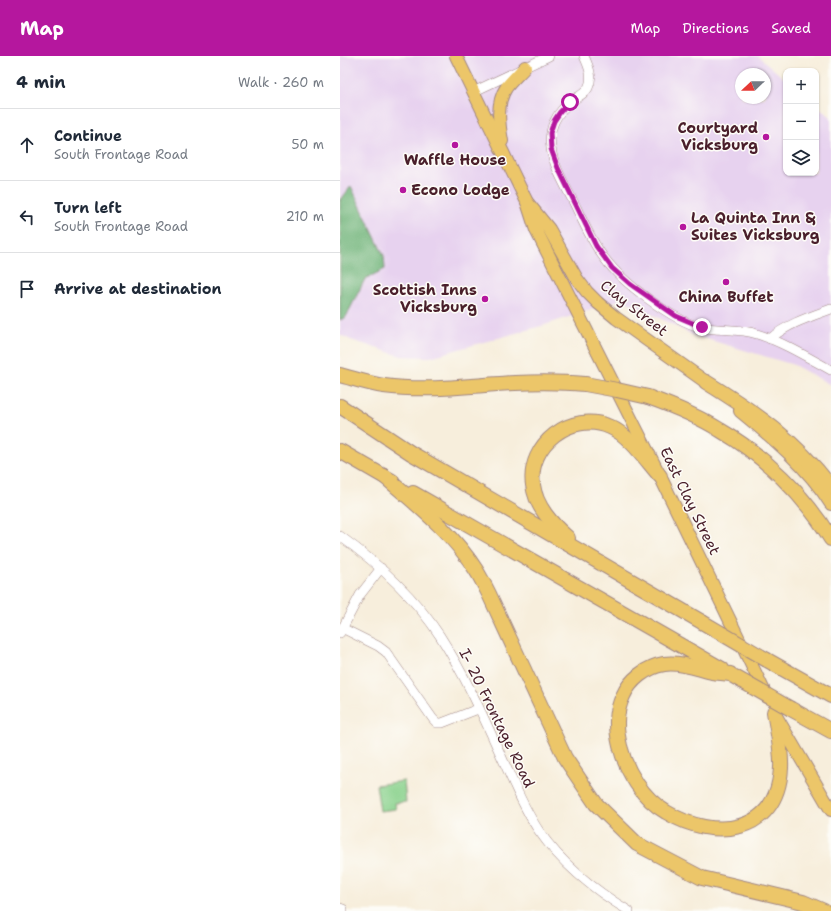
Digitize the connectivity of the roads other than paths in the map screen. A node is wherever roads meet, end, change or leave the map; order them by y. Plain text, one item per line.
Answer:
1 (456, 56) edge
2 (549, 56) edge
3 (584, 56) edge
4 (525, 67) junction
5 (474, 92) junction
6 (504, 154) junction
7 (527, 202) junction
8 (831, 309) edge
9 (770, 339) junction
10 (831, 370) edge
11 (340, 375) edge
12 (706, 382) junction
13 (340, 406) edge
14 (340, 451) edge
15 (384, 476) junction
16 (660, 476) junction
17 (831, 487) edge
18 (831, 504) edge
19 (340, 536) edge
20 (831, 539) edge
21 (586, 555) junction
22 (381, 568) junction
23 (341, 631) edge
24 (732, 675) junction
25 (831, 696) edge
26 (478, 709) junction
27 (774, 712) junction
28 (831, 731) edge
29 (831, 810) edge
30 (340, 908) edge
31 (343, 911) edge
32 (628, 911) edge
33 (824, 911) edge

1 - 5 main road
2 - 4 street
3 - 9 street
4 - 5 street
4 - 6 main road
5 - 6 main road, Clay Street
6 - 7 main road, Clay Street
7 - 12 main road, Clay Street
7 - 16 main road, East Clay Street
8 - 9 street
9 - 10 street
11 - 20 highway, bridge
12 - 17 highway
12 - 18 main road, Clay Street
13 - 21 highway
14 - 15 highway
15 - 24 highway
15 - 33 highway
16 - 21 highway
16 - 27 main road, East Clay Street
19 - 22 street, I- 20 Frontage Road
21 - 25 highway, bridge
22 - 23 street
22 - 26 street, I- 20 Frontage Road
23 - 26 street
24 - 27 highway
24 - 28 highway, bridge
26 - 32 street, I- 20 Frontage Road
27 - 29 main road, East Clay Street
30 - 31 street

